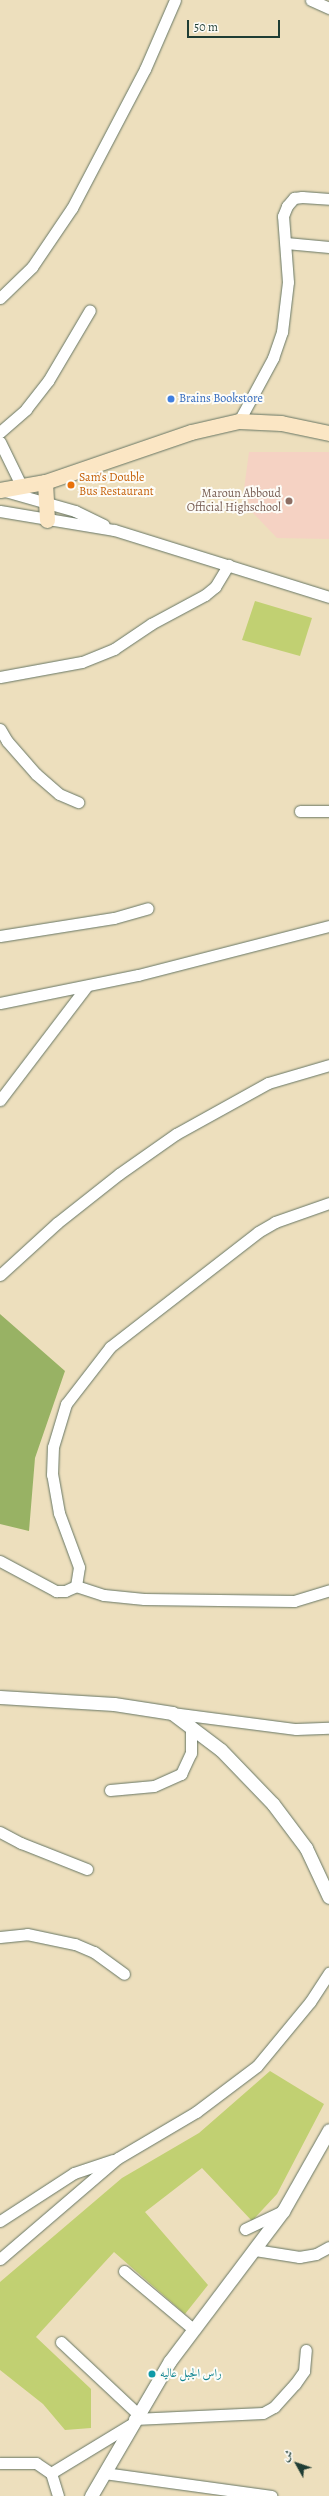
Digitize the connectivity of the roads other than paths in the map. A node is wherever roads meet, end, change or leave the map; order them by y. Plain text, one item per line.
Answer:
1 (175, 0) edge
2 (311, 0) edge
3 (329, 8) edge
4 (329, 198) edge
5 (286, 243) junction
6 (329, 247) edge
7 (0, 298) edge
8 (90, 310) dead end
9 (239, 421) junction
10 (0, 432) edge
11 (329, 433) edge
12 (0, 442) edge
13 (45, 482) junction
14 (21, 485) junction
15 (0, 490) edge
16 (48, 503) junction
17 (0, 511) edge
18 (46, 520) junction
19 (114, 530) junction
20 (228, 565) junction
21 (329, 597) edge
22 (0, 677) edge
23 (0, 729) edge
24 (78, 802) dead end
25 (300, 811) dead end
26 (329, 811) edge
27 (148, 908) dead end
28 (329, 926) edge
29 (0, 936) edge
30 (88, 986) junction
31 (0, 1003) edge
32 (329, 1065) edge
33 (0, 1100) edge
34 (329, 1203) edge
35 (0, 1275) edge
36 (0, 1561) edge
37 (76, 1586) junction
38 (329, 1590) edge
39 (0, 1697) edge
40 (172, 1713) junction
41 (191, 1726) junction
42 (329, 1728) edge
43 (110, 1790) dead end
44 (0, 1832) edge
45 (87, 1869) dead end
46 (329, 1897) edge
47 (0, 1937) edge
48 (124, 1974) dead end
49 (329, 1974) edge
50 (329, 2130) edge
51 (118, 2158) junction
52 (283, 2211) junction
53 (0, 2221) edge
54 (245, 2229) dead end
55 (329, 2247) edge
56 (255, 2250) junction
57 (0, 2259) edge
58 (124, 2271) dead end
59 (193, 2329) junction
60 (62, 2342) dead end
61 (306, 2350) dead end
62 (134, 2419) junction
63 (0, 2463) edge
64 (51, 2473) junction
65 (104, 2473) junction
66 (58, 2496) edge
67 (91, 2496) edge
68 (271, 2496) edge

1 - 7 street
2 - 3 street
4 - 5 street
5 - 6 street
5 - 9 street
8 - 10 street
9 - 11 main road
9 - 13 main road
12 - 14 street
13 - 14 main road
13 - 16 main road
14 - 15 main road
15 - 16 street
16 - 18 main road
16 - 19 street
17 - 18 street
18 - 19 street
19 - 20 street
20 - 21 street
20 - 22 street
23 - 24 street
25 - 26 street
27 - 29 street
28 - 30 street
30 - 31 street
30 - 33 street
32 - 35 street
34 - 37 street
36 - 37 street
37 - 38 street
39 - 40 street
40 - 41 street
40 - 42 street
41 - 43 street
41 - 46 street
44 - 45 street
47 - 48 street
49 - 51 street
50 - 52 street
51 - 53 street
51 - 57 street
52 - 54 street
52 - 56 street
55 - 56 street
56 - 59 street
58 - 59 street
59 - 62 street
60 - 62 street
61 - 62 street
62 - 64 street
62 - 65 street
63 - 64 street
64 - 66 street
65 - 67 street
65 - 68 street

